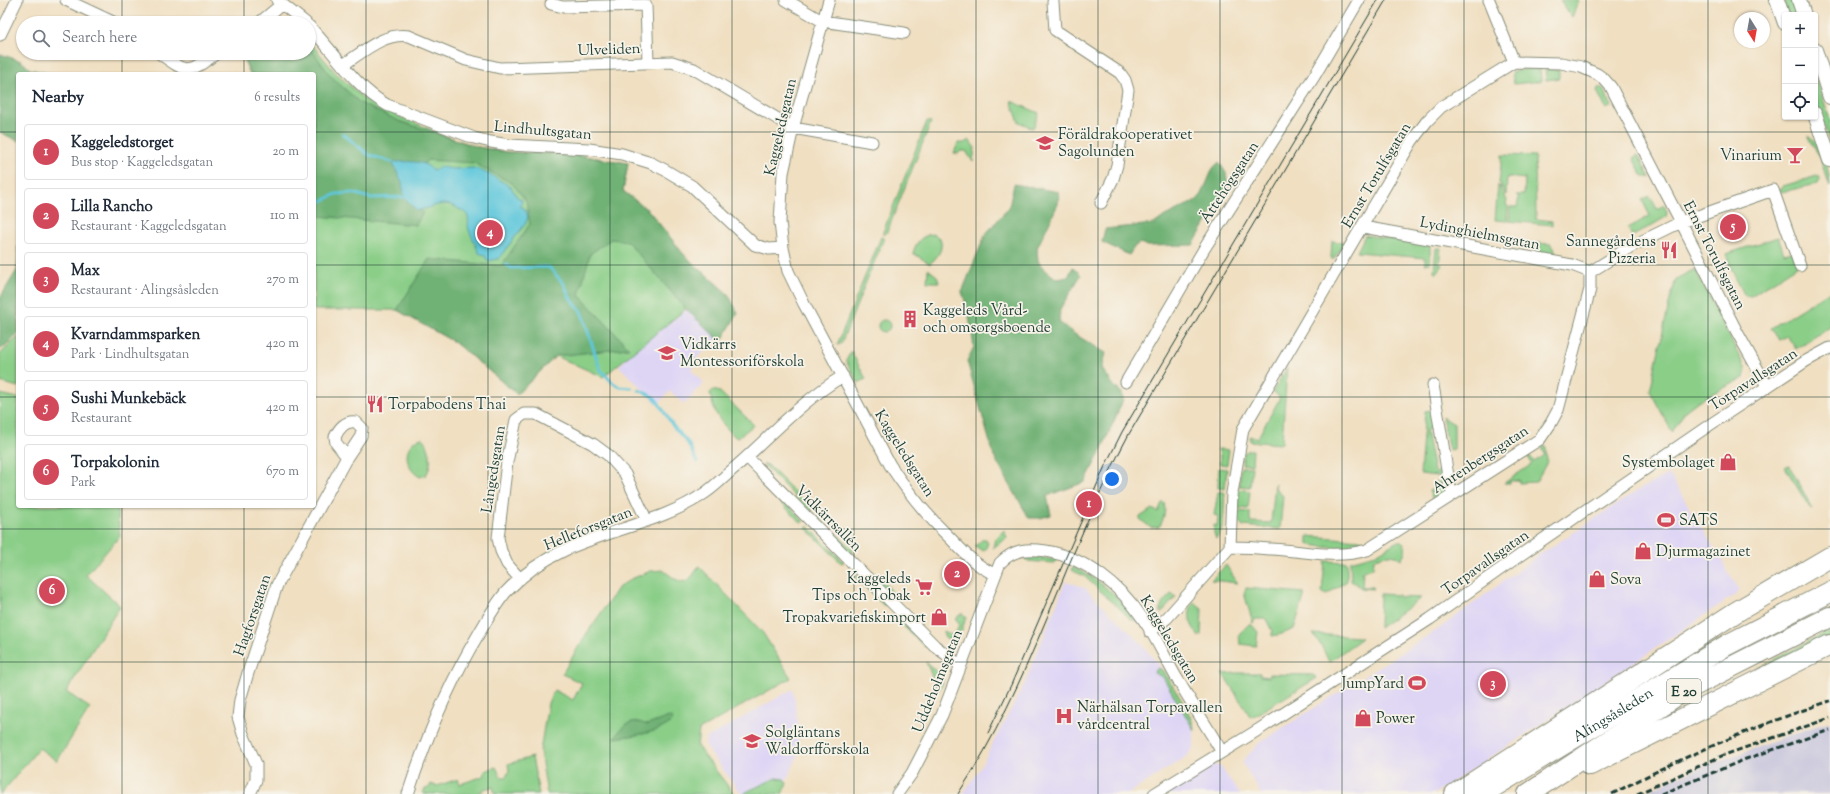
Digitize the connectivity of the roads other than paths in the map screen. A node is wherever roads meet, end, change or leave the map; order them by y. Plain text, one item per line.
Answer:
1 (17, 0) edge
2 (66, 0) edge
3 (786, 0) edge
4 (829, 0) edge
5 (1359, 0) edge
6 (1489, 0) edge
7 (1777, 0) edge
8 (1799, 0) edge
9 (1055, 1) edge
10 (280, 2) edge
11 (551, 4) dead end
12 (1803, 12) edge
13 (1782, 14) edge
14 (100, 16) edge
15 (266, 16) edge
16 (297, 16) edge
17 (822, 21) junction
18 (904, 33) dead end
19 (316, 34) edge
20 (0, 35) edge
21 (1818, 59) edge
22 (168, 60) edge
23 (207, 60) edge
24 (648, 62) junction
25 (1514, 62) junction
26 (343, 65) junction
27 (189, 72) edge
28 (1830, 97) edge
29 (1817, 120) edge
30 (793, 128) junction
31 (872, 142) dead end
32 (1830, 160) edge
33 (1101, 203) dead end
34 (1681, 222) junction
35 (1363, 227) junction
36 (783, 248) junction
37 (1800, 266) dead end
38 (1590, 272) junction
39 (1830, 348) edge
40 (843, 376) junction
41 (1126, 382) dead end
42 (1433, 385) dead end
43 (1767, 386) junction
44 (347, 457) dead end
45 (747, 457) junction
46 (1454, 494) junction
47 (646, 520) junction
48 (1230, 547) junction
49 (1830, 557) edge
50 (994, 574) junction
51 (520, 579) junction
52 (1830, 592) edge
53 (1830, 617) edge
54 (1150, 632) junction
55 (1830, 645) edge
56 (961, 666) junction
57 (1222, 752) junction
58 (250, 794) edge
59 (408, 794) edge
60 (897, 794) edge
61 (1154, 794) edge
62 (1455, 794) edge
63 (1482, 794) edge
64 (1528, 794) edge
65 (1534, 794) edge

1 - 20 street
2 - 14 street
3 - 17 street
4 - 17 street, Kaggeledsgatan
5 - 41 street, Ättehögsgatan
6 - 25 street
7 - 13 street
8 - 12 street
9 - 33 street
10 - 15 street
10 - 16 street
11 - 24 street
17 - 18 street
17 - 30 street, Kaggeledsgatan
19 - 26 street, Lindhultsgatan
21 - 28 street
22 - 27 street
23 - 27 street
24 - 26 street, Ulveliden
24 - 30 street, Ulveliden
25 - 34 street, Ernst Torulfsgatan
25 - 35 street, Ernst Torulfsgatan
26 - 36 street, Lindhultsgatan
29 - 32 street
30 - 31 street, Ulveliden
30 - 36 street, Kaggeledsgatan
34 - 37 street
34 - 38 street
34 - 43 street, Ernst Torulfsgatan
35 - 38 street, Lydinghielmsgatan
35 - 48 street, Ernst Torulfsgatan
36 - 40 street, Kaggeledsgatan
38 - 46 street, Ahrenbergsgatan
39 - 43 street, Torpavallsgatan
40 - 45 street, Helleforsgatan
40 - 50 street, Kaggeledsgatan
42 - 46 street
43 - 57 street, Torpavallsgatan
44 - 58 street, Hagforsgatan
45 - 47 street, Helleforsgatan
45 - 56 street, Vidkärrsallén
46 - 48 street, Ahrenbergsgatan
47 - 51 street, Helleforsgatan
47 - 51 street, Långedsgatan
48 - 54 street
49 - 62 highway
50 - 54 street, Kaggeledsgatan
50 - 56 street, Uddeholmsgatan
51 - 59 street, Helleforsgatan
52 - 63 highway, Alingsåsleden / E 20
53 - 64 highway, E 20
54 - 57 street, Kaggeledsgatan
55 - 65 highway
56 - 60 street, Uddeholmsgatan
57 - 61 street, Torpavallsgatan

